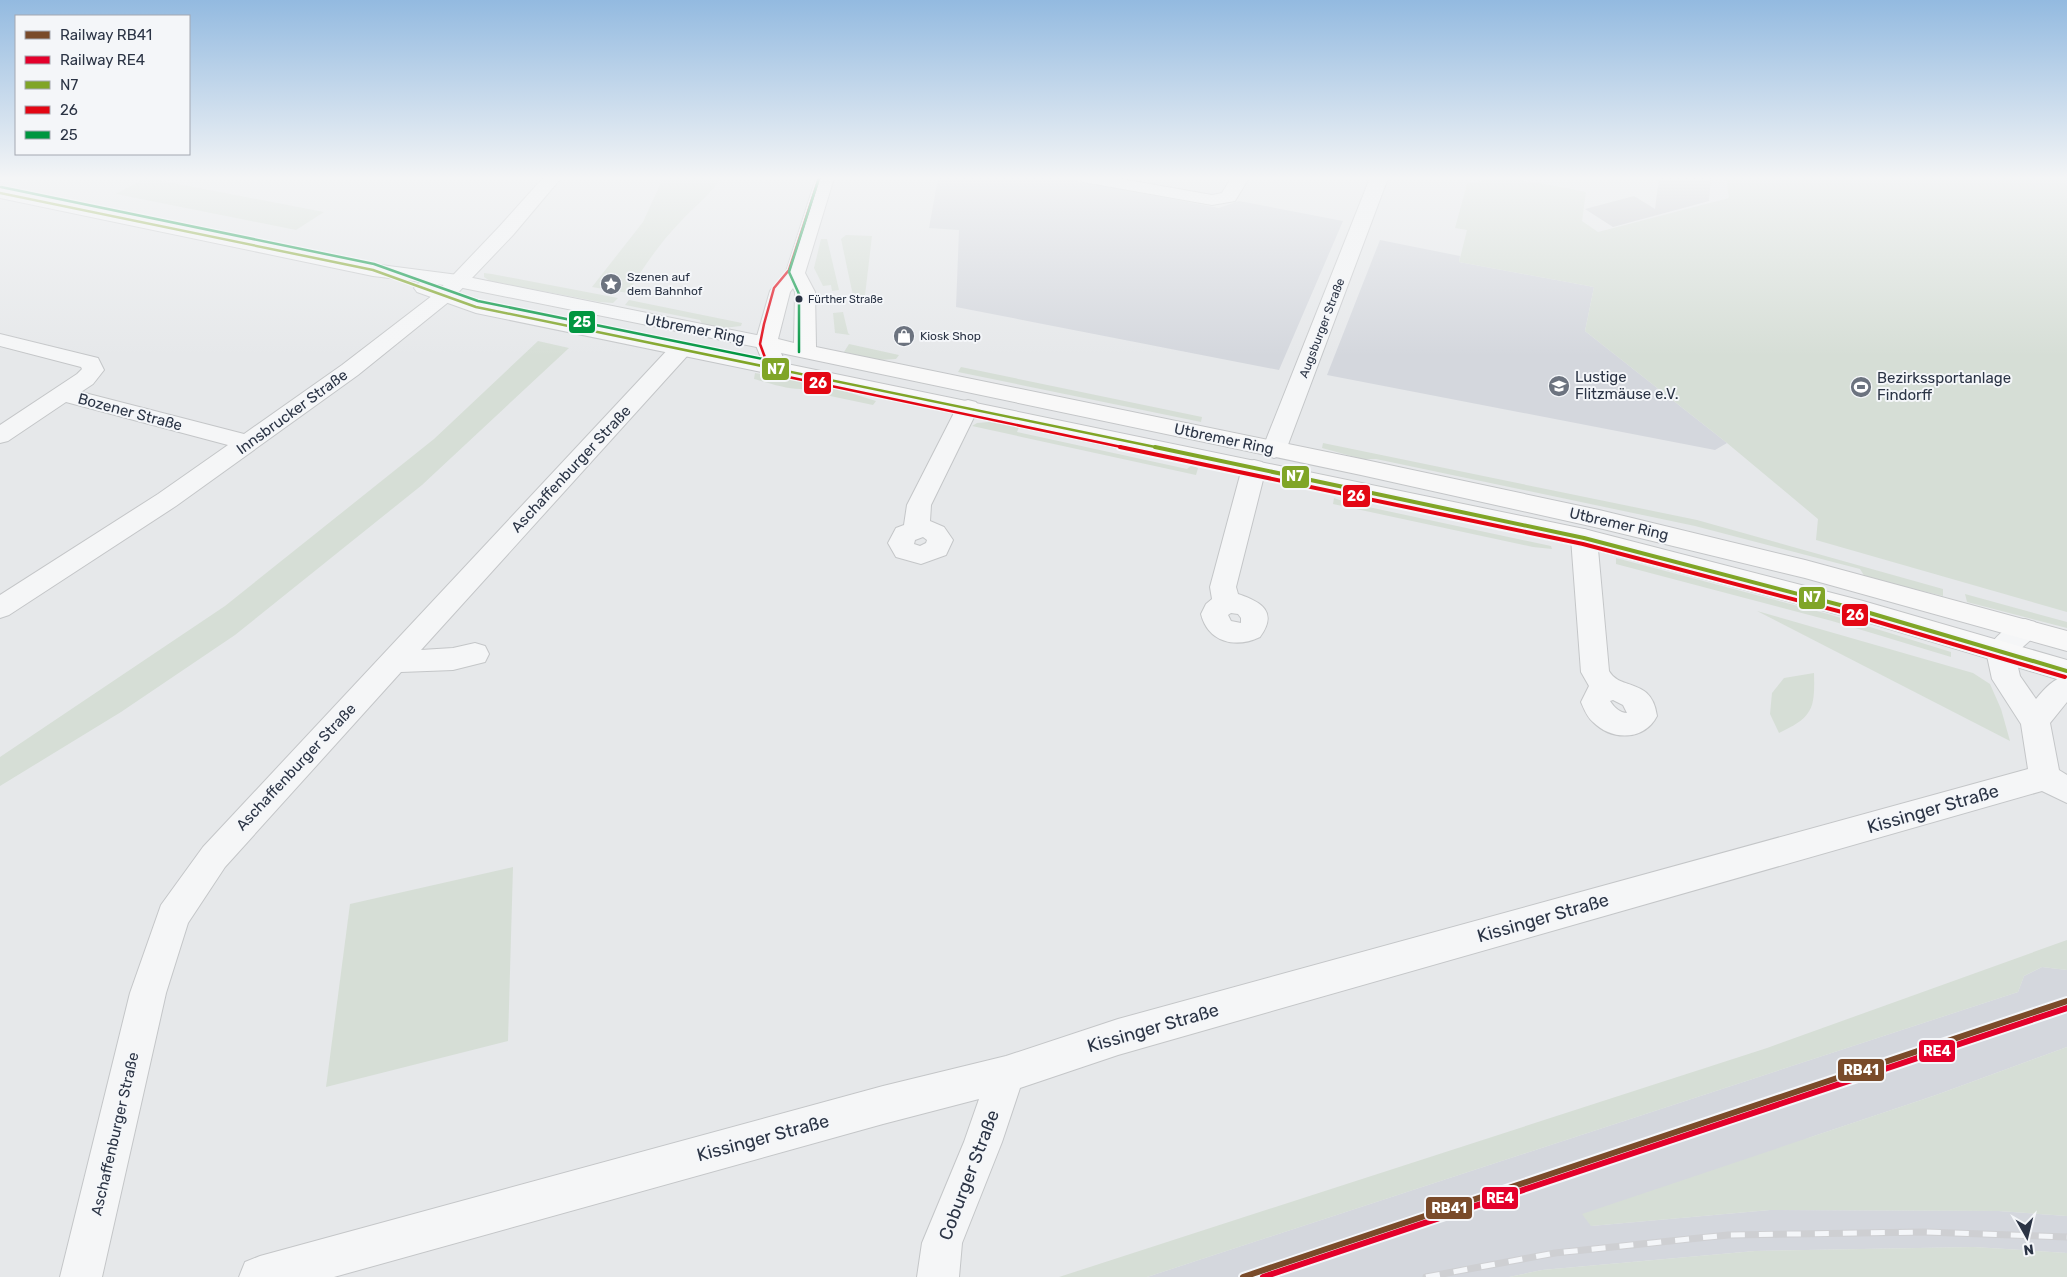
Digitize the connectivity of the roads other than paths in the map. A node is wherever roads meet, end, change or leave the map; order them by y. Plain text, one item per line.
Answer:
1 (216, 238) edge
2 (499, 238) edge
3 (807, 238) edge
4 (1357, 238) edge
5 (796, 272) junction
6 (451, 288) junction
7 (0, 340) edge
8 (766, 343) junction
9 (680, 350) junction
10 (805, 352) junction
11 (776, 368) junction
12 (62, 394) junction
13 (968, 407) junction
14 (0, 436) edge
15 (248, 443) junction
16 (1274, 450) junction
17 (1254, 468) junction
18 (916, 529) dead end
19 (1584, 538) junction
20 (1227, 604) dead end
21 (0, 608) edge
22 (2024, 629) junction
23 (2067, 641) edge
24 (2000, 651) junction
25 (475, 654) dead end
26 (393, 662) junction
27 (2067, 671) edge
28 (2067, 686) edge
29 (1605, 690) dead end
30 (2035, 721) junction
31 (2056, 784) edge
32 (1006, 1074) junction
33 (82, 1277) edge
34 (260, 1277) edge
35 (938, 1277) edge

1 - 6 street, Utbremer Ring
2 - 6 street, Innsbrucker Straße
3 - 5 main road
4 - 16 street, Augsburger Straße
5 - 8 main road
5 - 10 main road
6 - 8 street, Utbremer Ring
6 - 9 street, Utbremer Ring
6 - 15 street, Innsbrucker Straße
7 - 12 street, Bozener Straße
8 - 10 main road, Utbremer Ring
8 - 11 main road
9 - 11 street, Utbremer Ring
9 - 26 street, Aschaffenburger Straße
10 - 11 main road
10 - 16 main road, Utbremer Ring
11 - 13 main road, Utbremer Ring
12 - 14 street
12 - 15 street, Bozener Straße
13 - 17 main road, Utbremer Ring
13 - 18 street
15 - 21 street, Innsbrucker Straße
16 - 22 main road, Utbremer Ring
17 - 19 main road, Utbremer Ring
17 - 20 street, Utbremer Ring
19 - 24 main road, Utbremer Ring
19 - 29 street, Utbremer Ring
22 - 23 main road, Utbremer Ring
22 - 24 street
24 - 27 main road, Utbremer Ring
24 - 30 street
25 - 26 street
26 - 33 street, Aschaffenburger Straße
28 - 30 street
30 - 31 street
31 - 32 street, Kissinger Straße
32 - 34 street, Kissinger Straße
32 - 35 street, Coburger Straße

